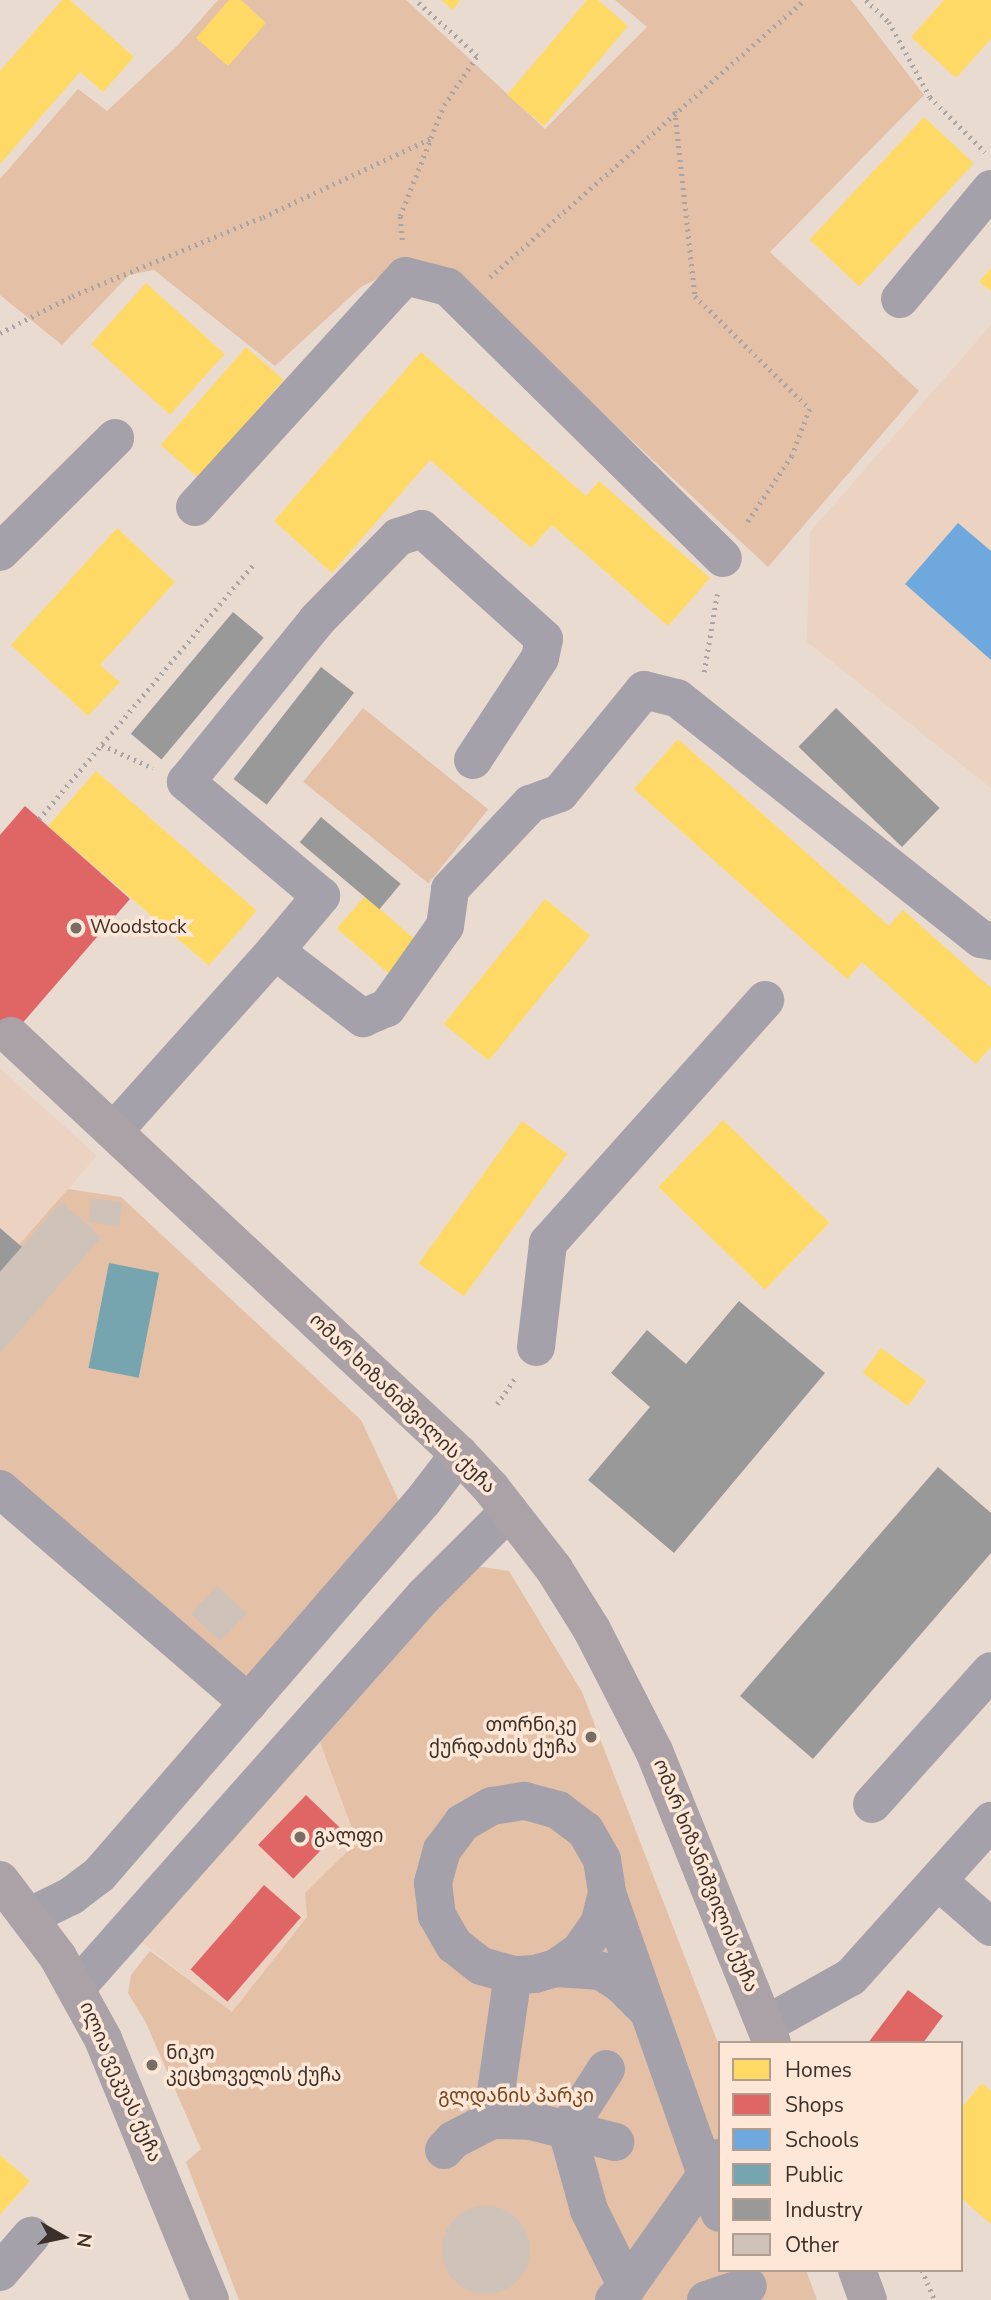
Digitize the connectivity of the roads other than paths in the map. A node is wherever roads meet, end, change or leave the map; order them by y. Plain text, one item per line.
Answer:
1 (991, 189) edge
2 (900, 299) dead end
3 (115, 438) dead end
4 (195, 508) dead end
5 (0, 552) edge
6 (723, 558) road end
7 (473, 760) dead end
8 (991, 941) edge
9 (275, 951) junction
10 (765, 1000) dead end
11 (11, 1036) dead end
12 (114, 1131) junction
13 (537, 1347) dead end
14 (459, 1454) junction
15 (0, 1489) edge
16 (509, 1511) junction
17 (991, 1671) edge
18 (249, 1703) junction
19 (872, 1804) dead end
20 (991, 1821) edge
21 (0, 1880) edge
22 (938, 1881) junction
23 (607, 1894) junction
24 (30, 1916) junction
25 (991, 1927) edge
26 (556, 1968) junction
27 (513, 1975) junction
28 (77, 1987) junction
29 (650, 2018) junction
30 (768, 2034) edge
31 (606, 2069) dead end
32 (492, 2120) junction
33 (567, 2130) junction
34 (615, 2142) dead end
35 (444, 2150) dead end
36 (712, 2165) edge
37 (718, 2201) edge
38 (31, 2236) dead end
39 (0, 2272) edge
40 (858, 2272) edge
41 (748, 2285) edge
42 (621, 2294) edge
43 (210, 2300) edge
44 (706, 2300) edge
45 (868, 2300) edge

1 - 2 street
3 - 5 street
4 - 6 street
7 - 9 street
8 - 9 street
9 - 12 street
10 - 13 street
11 - 12 main road, ომარ ხიზანიშვილის ქუჩა
12 - 14 main road, ომარ ხიზანიშვილის ქუჩა
14 - 16 main road, ომარ ხიზანიშვილის ქუჩა
14 - 18 street
15 - 18 street
16 - 28 street
16 - 30 main road, ომარ ხიზანიშვილის ქუჩა
17 - 19 street
18 - 24 street
20 - 22 street
21 - 24 main road, ილია ვეკუას ქუჩა
22 - 25 street
22 - 30 street
23 - 26 street
23 - 27 street
23 - 29 street
24 - 28 main road, ილია ვეკუას ქუჩა
26 - 27 street
26 - 29 street
27 - 32 street
28 - 43 main road, ილია ვეკუას ქუჩა
29 - 36 street
31 - 33 street
32 - 33 street
32 - 35 street
33 - 34 street
33 - 42 street
36 - 37 street
36 - 42 street
38 - 39 street
40 - 45 main road
41 - 44 street

